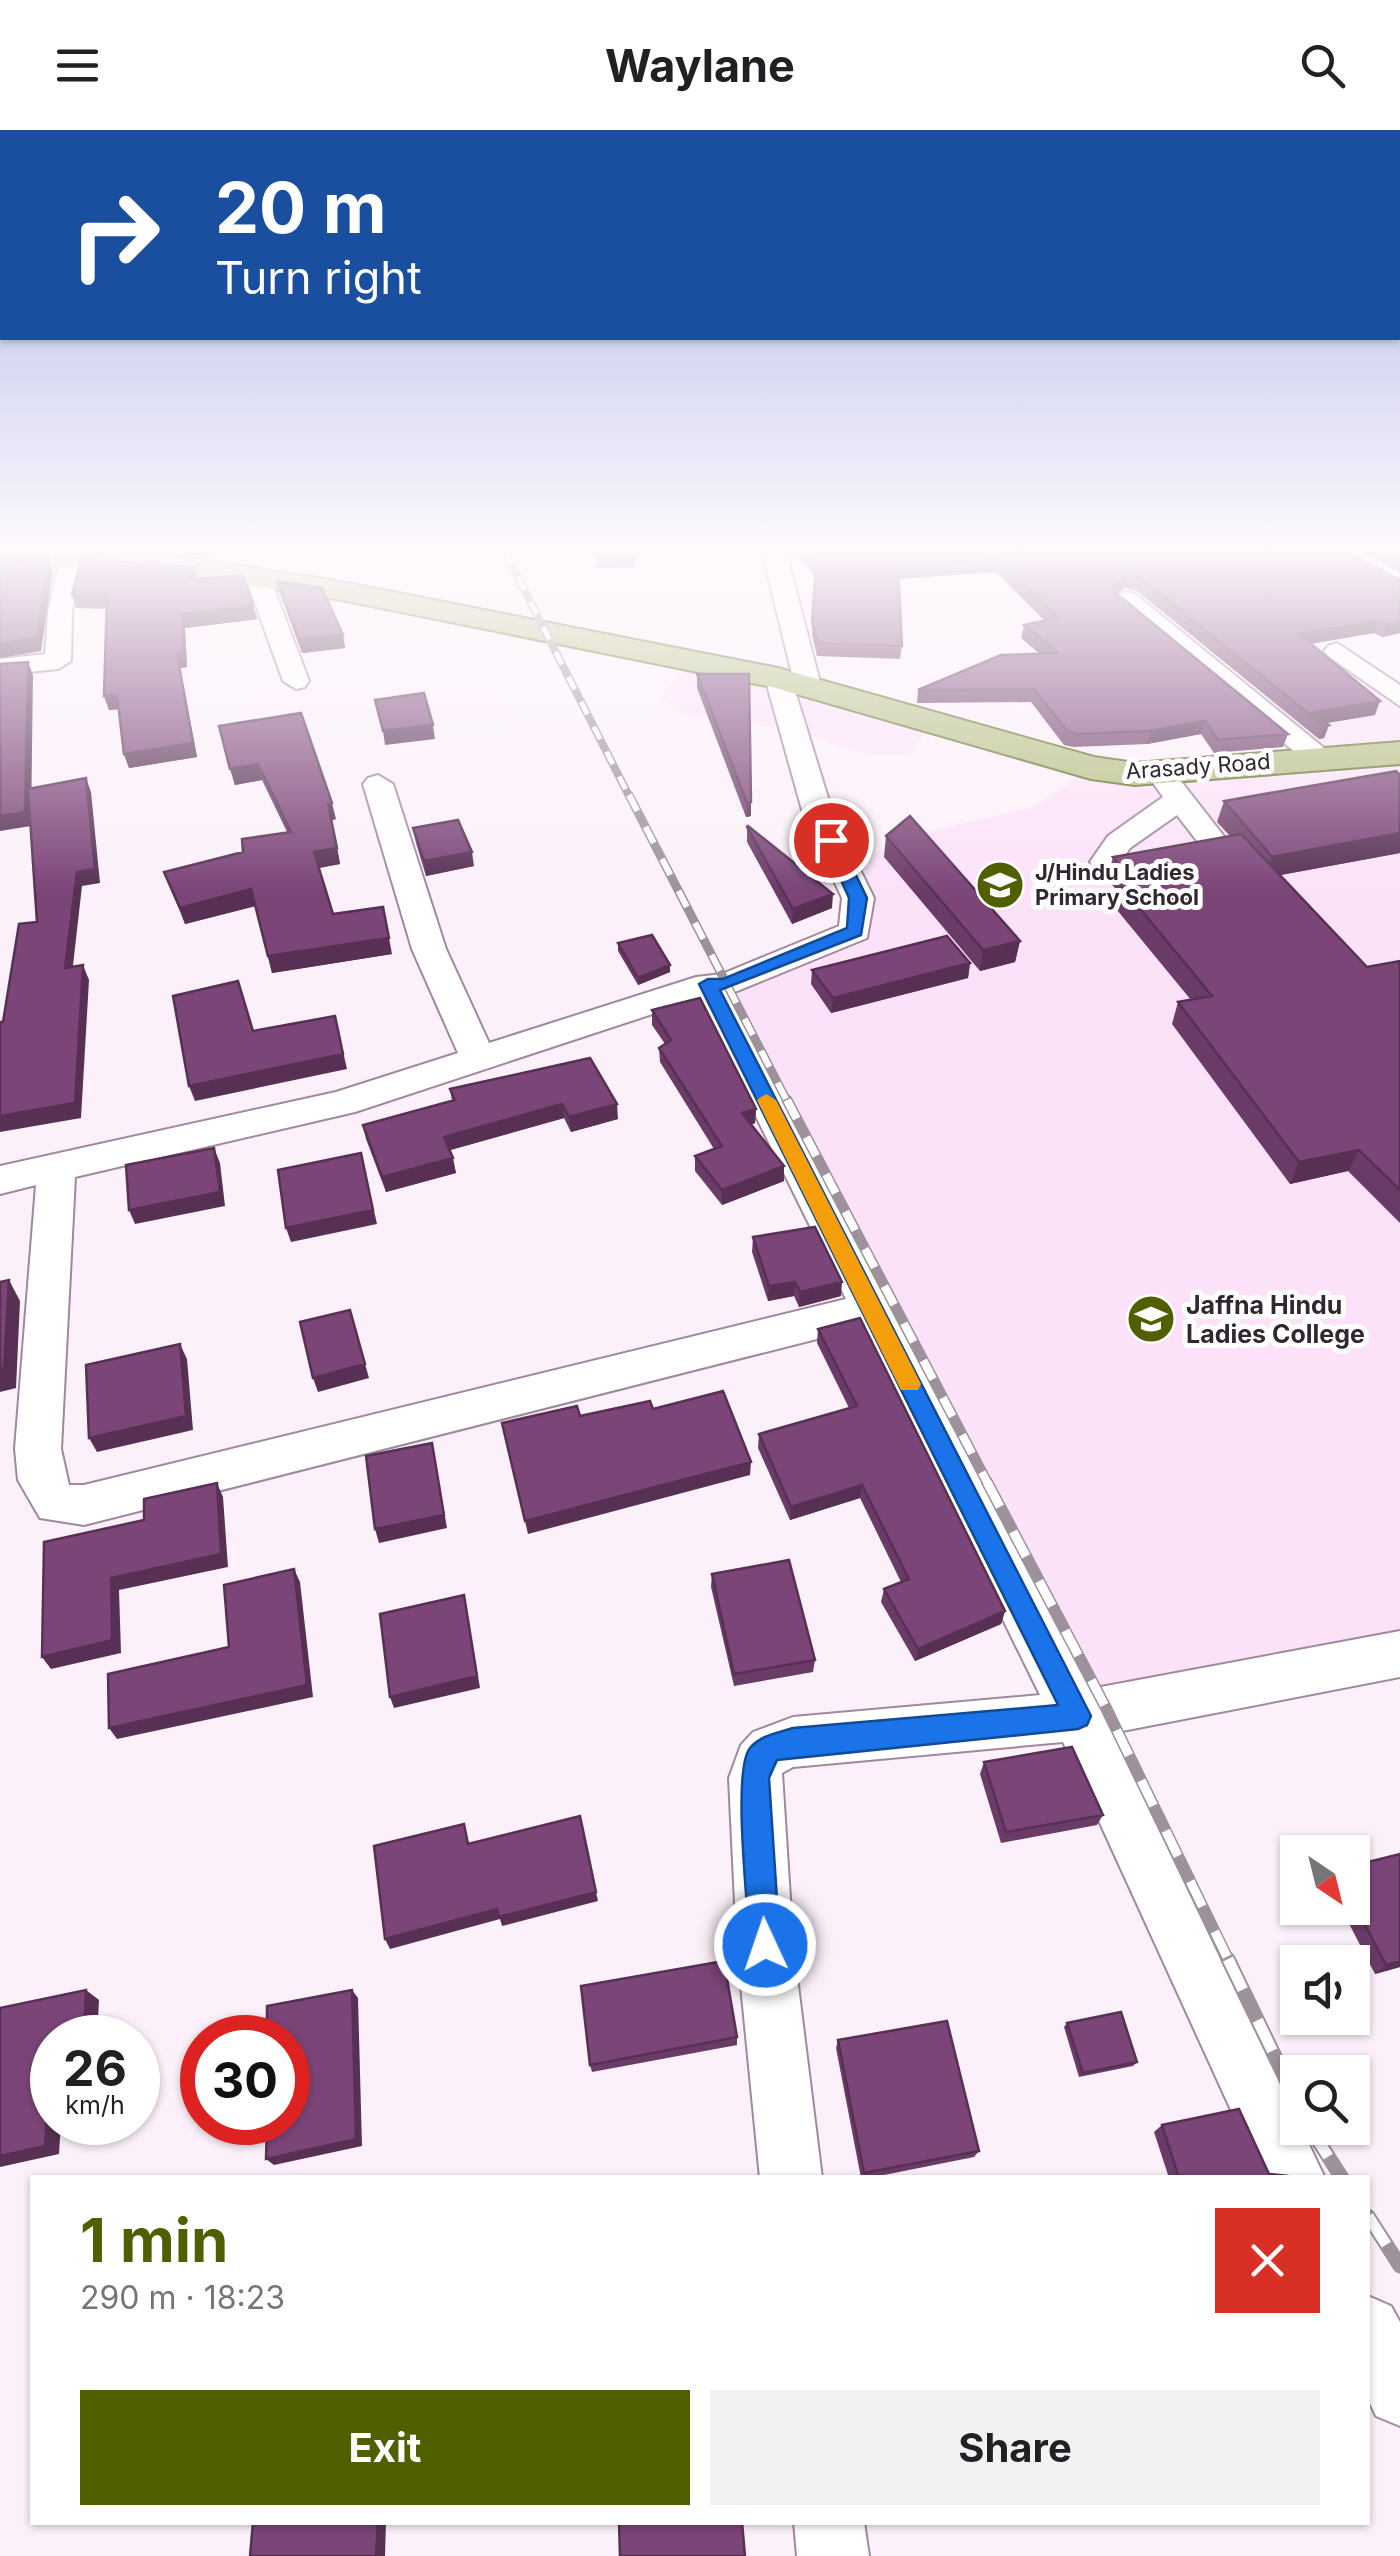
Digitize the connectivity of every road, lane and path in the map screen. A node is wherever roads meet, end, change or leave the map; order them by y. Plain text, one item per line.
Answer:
1 (290, 665) edge
2 (709, 665) edge
3 (791, 665) edge
4 (1206, 665) edge
5 (1356, 665) edge
6 (296, 682) dead end
7 (793, 682) junction
8 (1400, 698) edge
9 (1400, 753) edge
10 (1319, 758) junction
11 (378, 784) dead end
12 (1170, 786) junction
13 (1218, 848) edge
14 (1105, 862) dead end
15 (708, 984) junction
16 (478, 1058) junction
17 (56, 1168) junction
18 (0, 1180) edge
19 (872, 1309) junction
20 (1400, 1654) edge
21 (1078, 1716) junction
22 (791, 2175) edge
23 (1293, 2175) edge
24 (1370, 2333) edge
25 (1400, 2392) edge
26 (830, 2525) edge
27 (833, 2556) edge

1 - 6 street
2 - 7 main road, Arasady Road
3 - 7 street
4 - 10 street
5 - 8 street
7 - 12 main road, Arasady Road
7 - 15 street
9 - 10 main road, Arasady Road
10 - 12 main road, Arasady Road
11 - 16 street
12 - 13 street
12 - 14 street
15 - 16 street
15 - 19 street
16 - 17 street
17 - 18 street
17 - 19 street
19 - 21 street
20 - 21 street
21 - 22 street
21 - 23 street
24 - 25 street
26 - 27 street

